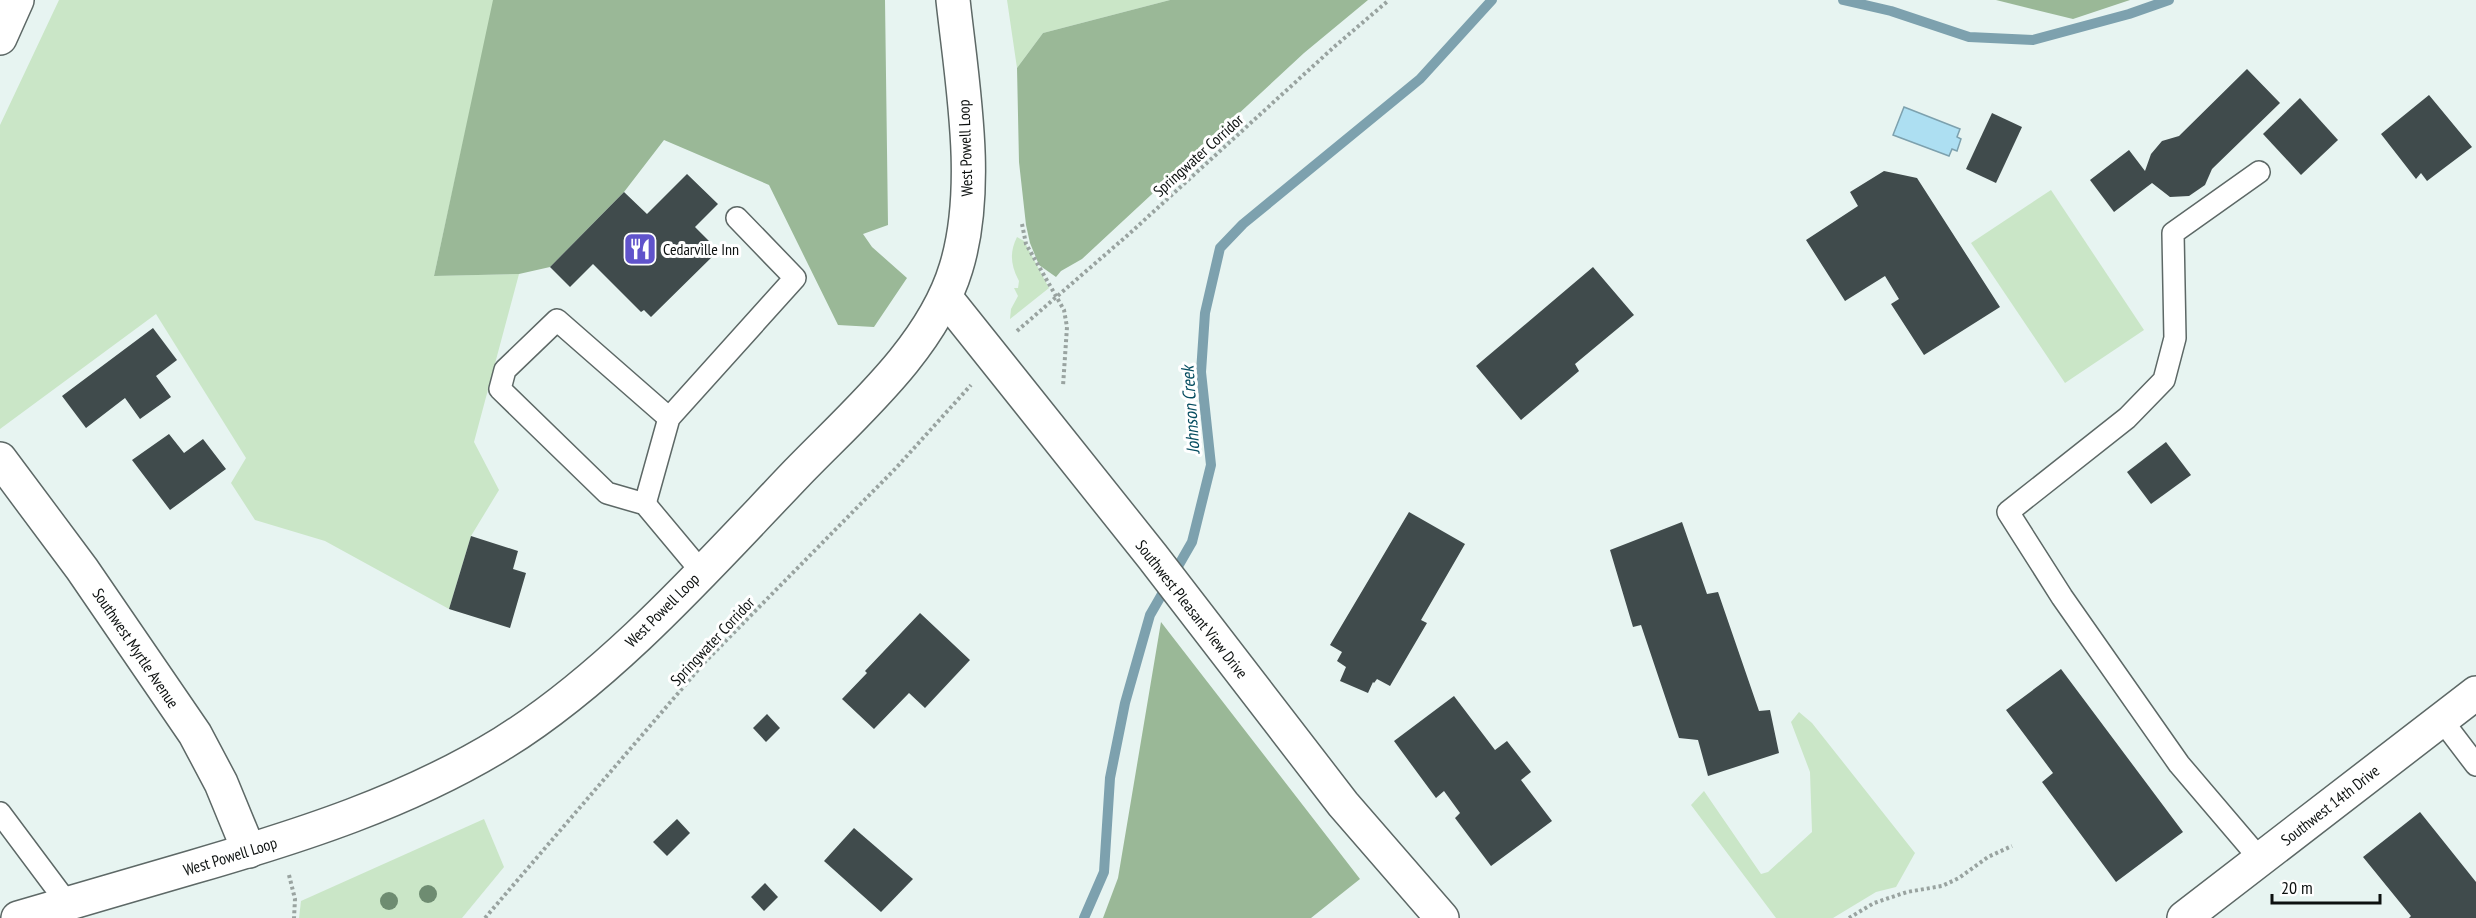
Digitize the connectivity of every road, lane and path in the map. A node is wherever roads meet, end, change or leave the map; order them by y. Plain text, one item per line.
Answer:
1 (17, 0) edge
2 (953, 0) edge
3 (1389, 0) edge
4 (0, 38) edge
5 (2259, 172) dead end
6 (736, 218) dead end
7 (1022, 224) dead end
8 (1057, 297) junction
9 (946, 298) junction
10 (1022, 326) dead end
11 (967, 390) dead end
12 (669, 418) junction
13 (1058, 438) junction
14 (0, 459) edge
15 (645, 504) junction
16 (701, 571) junction
17 (2476, 693) edge
18 (2441, 719) junction
19 (2476, 765) edge
20 (0, 813) edge
21 (264, 846) junction
22 (2012, 846) dead end
23 (2260, 859) junction
24 (68, 904) junction
25 (18, 918) edge
26 (294, 918) edge
27 (485, 918) edge
28 (1442, 918) edge
29 (1849, 918) edge
30 (2184, 918) edge

1 - 4 street
2 - 9 street, West Powell Loop
3 - 8 path, Springwater Corridor
5 - 23 lane
6 - 12 lane
7 - 8 path
8 - 10 path, Springwater Corridor
8 - 13 path
9 - 13 street, Southwest Pleasant View Drive
9 - 16 street, West Powell Loop
11 - 27 path, Springwater Corridor
12 - 15 lane
12 - 15 lane
13 - 28 street, Southwest Pleasant View Drive
14 - 21 street, Southwest Myrtle Avenue
15 - 16 lane
16 - 21 street, West Powell Loop
17 - 18 street, Southwest 14th Drive
18 - 19 lane
18 - 23 street, Southwest 14th Drive
20 - 24 lane
21 - 24 street, West Powell Loop
21 - 26 path
22 - 29 path
23 - 30 street, Southwest 14th Drive
24 - 25 street, West Powell Loop

